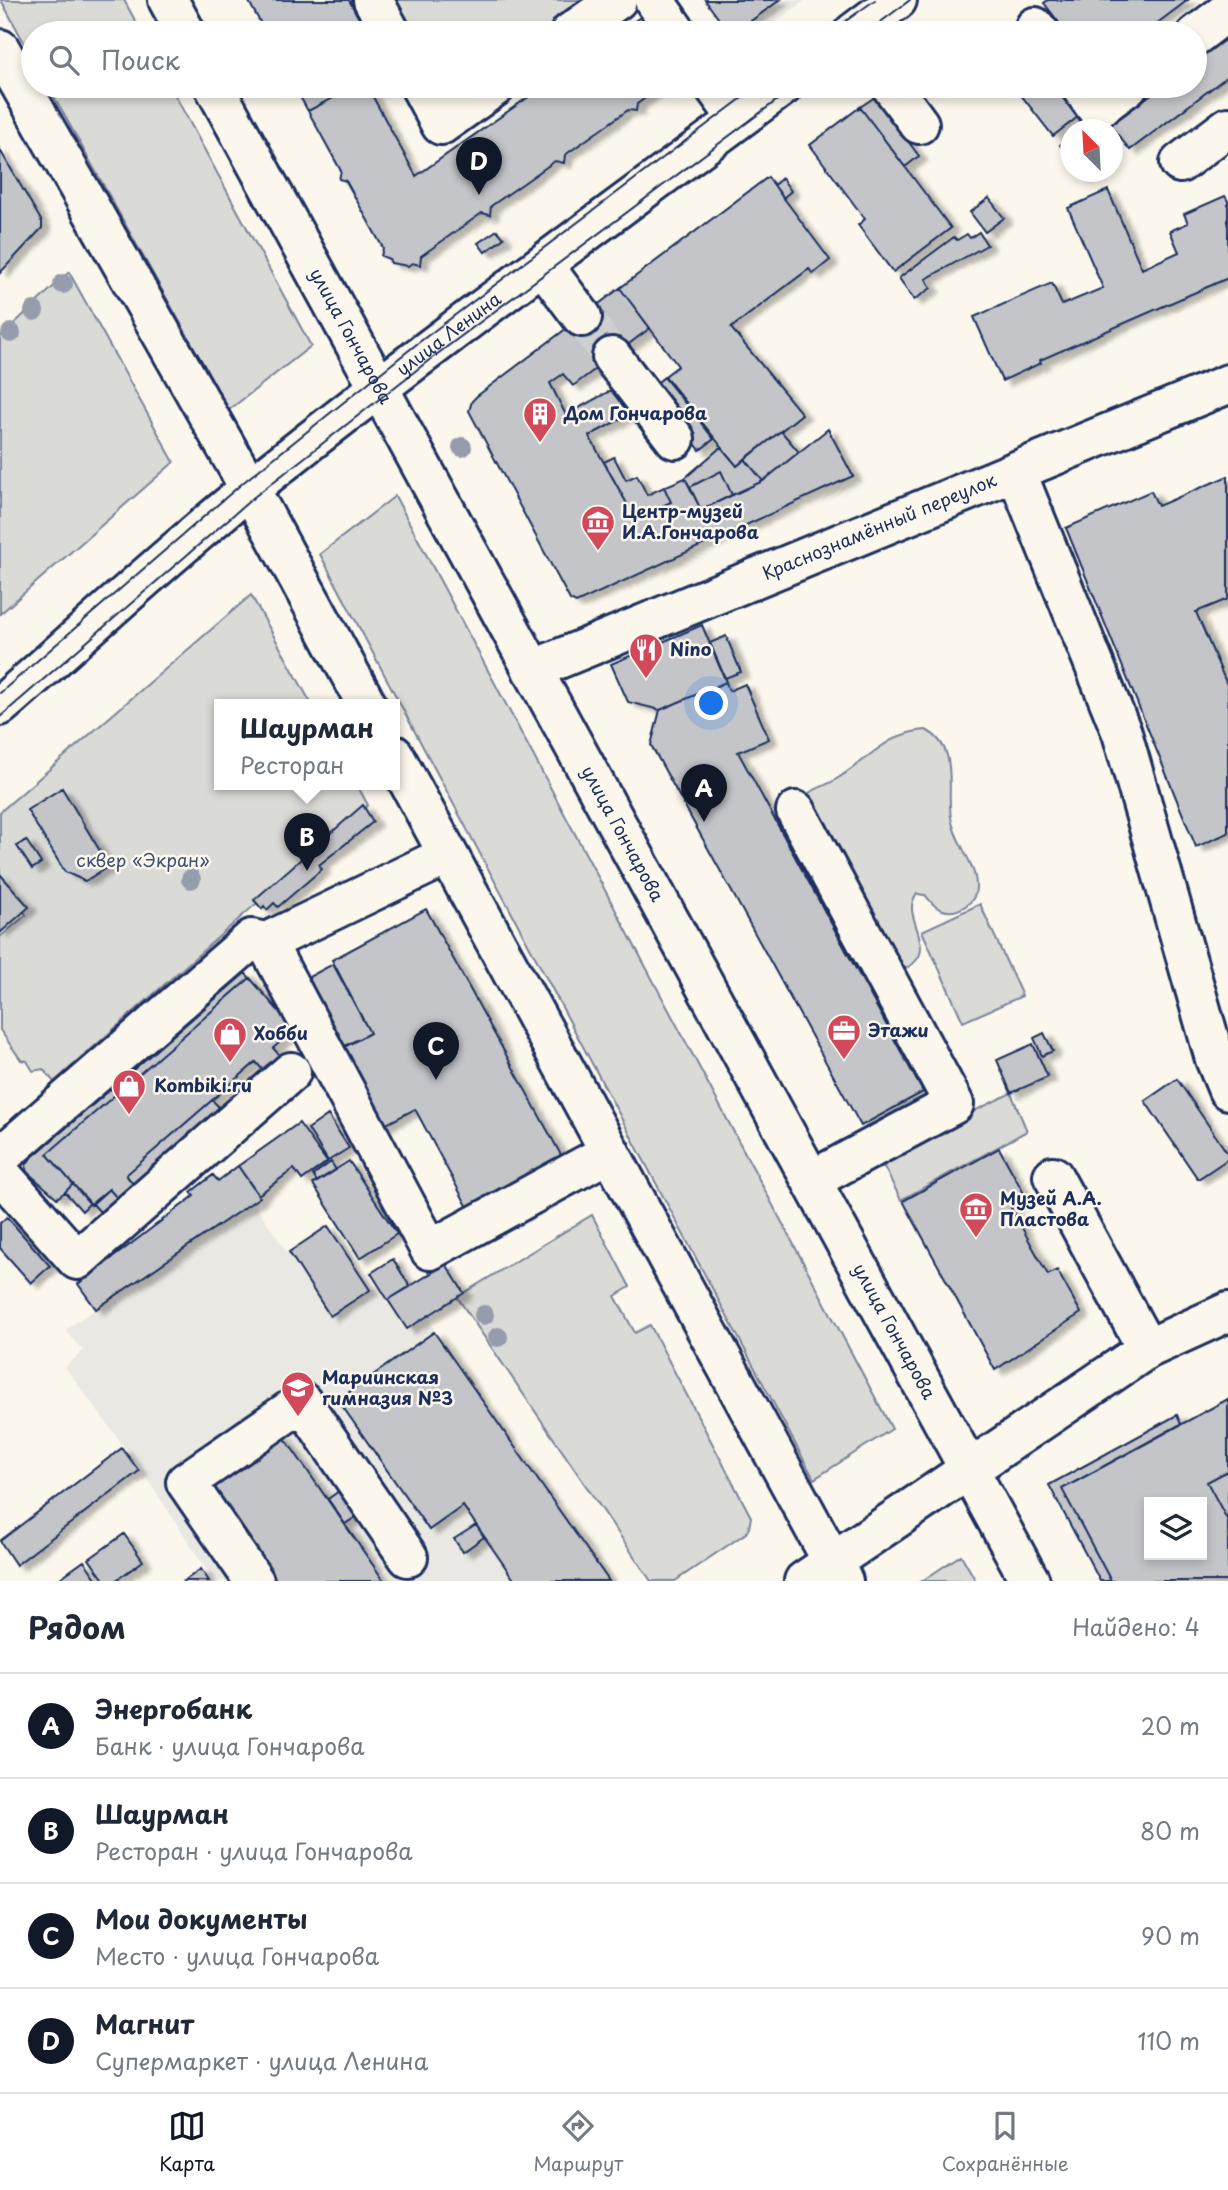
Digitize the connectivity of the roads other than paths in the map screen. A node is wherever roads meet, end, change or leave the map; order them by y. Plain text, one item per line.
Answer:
1 (168, 0) edge
2 (373, 0) edge
3 (617, 0) edge
4 (654, 0) edge
5 (897, 0) edge
6 (1228, 11) edge
7 (179, 21) edge
8 (384, 21) edge
9 (587, 21) edge
10 (669, 21) edge
11 (868, 21) edge
12 (1207, 27) edge
13 (0, 49) edge
14 (21, 86) edge
15 (28, 98) edge
16 (220, 98) edge
17 (426, 98) edge
18 (479, 98) edge
19 (723, 98) edge
20 (767, 98) edge
21 (900, 98) edge
22 (1089, 98) edge
23 (1112, 98) edge
24 (738, 119) junction
25 (919, 124) dead end
26 (1228, 127) edge
27 (1180, 163) dead end
28 (543, 265) junction
29 (582, 317) tunnel mouth
30 (612, 357) tunnel mouth
31 (1228, 384) edge
32 (377, 388) junction
33 (675, 439) dead end
34 (1016, 471) junction
35 (250, 489) junction
36 (532, 670) junction
37 (4, 694) edge
38 (364, 699) edge
39 (400, 766) edge
40 (796, 811) dead end
41 (448, 855) junction
42 (266, 942) junction
43 (291, 1072) dead end
44 (1228, 1090) edge
45 (610, 1152) junction
46 (0, 1157) edge
47 (0, 1173) edge
48 (1053, 1176) dead end
49 (812, 1180) junction
50 (1228, 1312) edge
51 (1147, 1349) junction
52 (970, 1468) junction
53 (408, 1557) dead end
54 (826, 1575) edge
55 (254, 1581) edge
56 (1030, 1581) edge

1 - 7 main road
2 - 8 main road
3 - 9 main road
4 - 10 main road
5 - 11 main road
6 - 12 main road
13 - 14 main road
15 - 35 main road
16 - 32 main road, улица Гончарова
17 - 18 main road
19 - 24 main road
20 - 24 main road, улица Ленина
21 - 25 main road
22 - 23 main road
24 - 28 main road, улица Ленина
26 - 27 main road
28 - 29 main road
28 - 32 main road, улица Ленина
30 - 33 main road
31 - 34 main road, Краснознамённый переулок
32 - 35 main road, улица Ленина
32 - 36 main road, улица Гончарова
34 - 36 main road, Краснознамённый переулок
34 - 44 main road
35 - 37 main road, улица Ленина
35 - 38 main road
36 - 49 main road, улица Гончарова
39 - 41 main road
40 - 49 main road
41 - 42 main road
41 - 45 main road
42 - 45 main road
42 - 46 main road
43 - 47 main road
45 - 54 main road
48 - 51 main road
49 - 52 main road, улица Гончарова
50 - 51 main road
51 - 52 main road
52 - 54 main road
52 - 56 main road, улица Гончарова
53 - 55 main road

